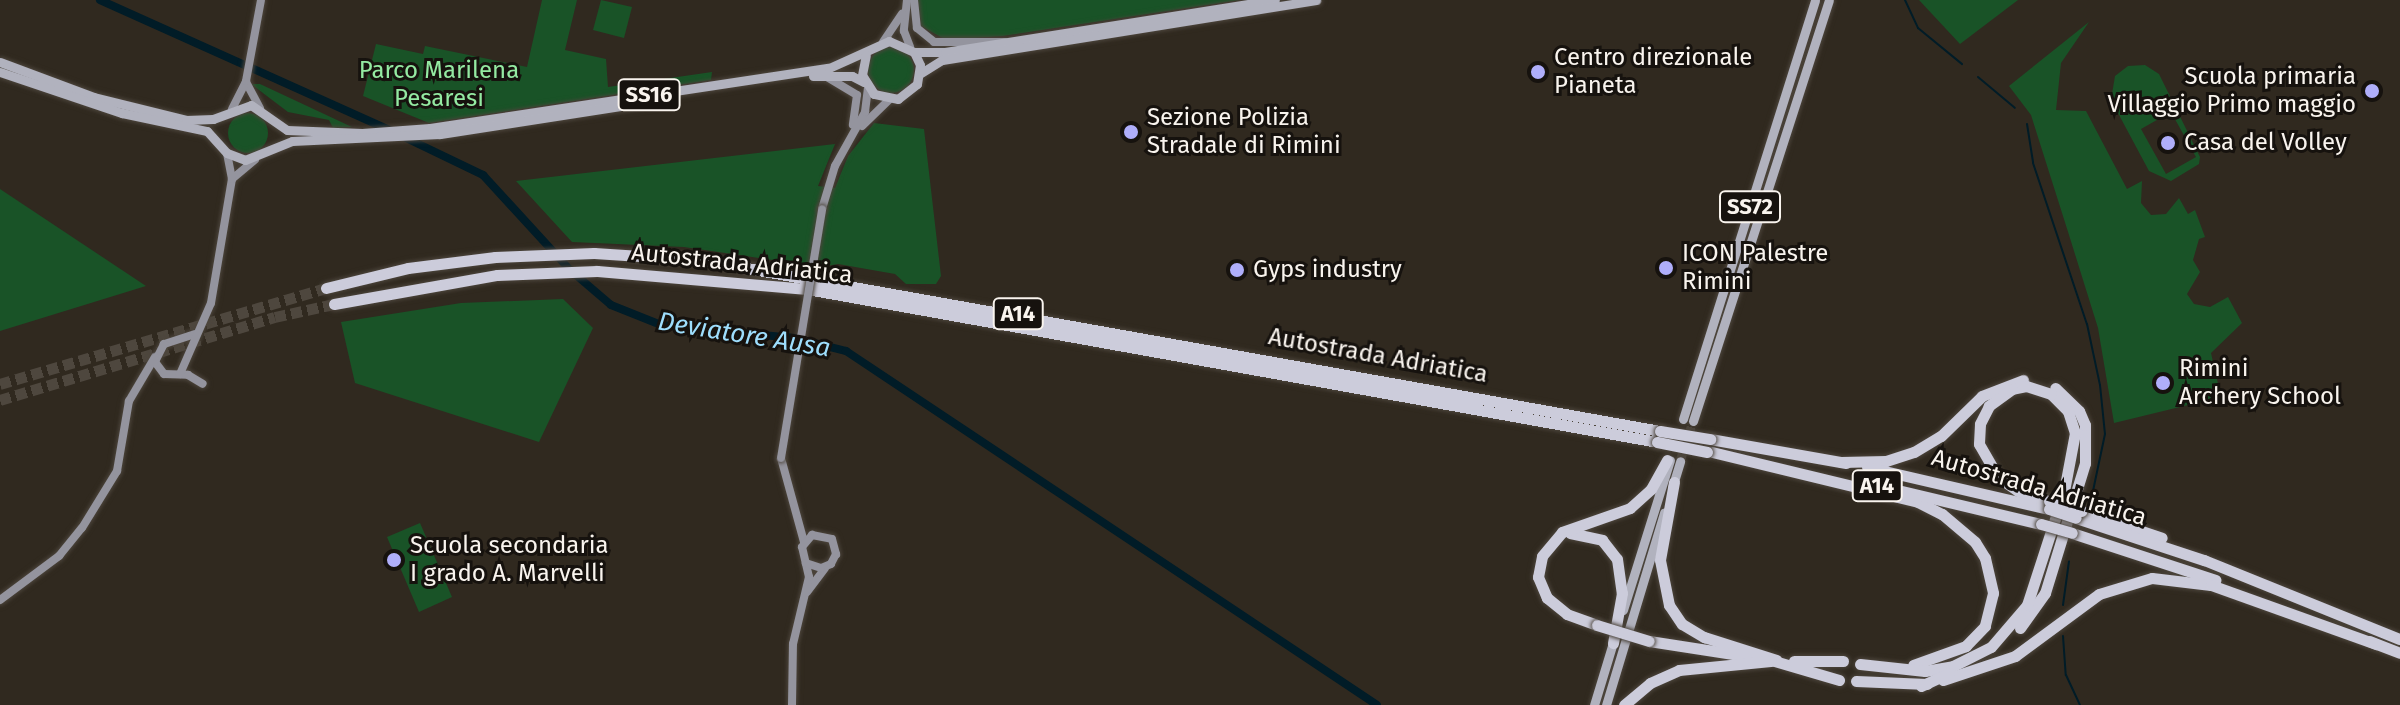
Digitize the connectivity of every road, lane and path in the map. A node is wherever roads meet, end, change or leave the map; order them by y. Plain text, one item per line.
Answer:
1 (261, 0) edge
2 (914, 0) edge
3 (1275, 0) edge
4 (1316, 0) edge
5 (1815, 0) edge
6 (1829, 0) edge
7 (906, 5) edge
8 (882, 42) junction
9 (1006, 42) junction
10 (912, 50) junction
11 (866, 55) junction
12 (0, 62) edge
13 (0, 72) edge
14 (921, 73) junction
15 (823, 75) junction
16 (246, 81) junction
17 (866, 85) junction
18 (890, 99) junction
19 (260, 108) junction
20 (230, 111) junction
21 (273, 121) junction
22 (366, 137) junction
23 (848, 141) junction
24 (221, 142) junction
25 (270, 148) junction
26 (227, 153) junction
27 (255, 160) junction
28 (232, 179) junction
29 (326, 288) tunnel mouth
30 (334, 304) tunnel mouth
31 (196, 333) junction
32 (174, 342) junction
33 (155, 357) junction
34 (189, 359) junction
35 (164, 374) junction
36 (180, 374) junction
37 (138, 382) junction
38 (1659, 437) junction
39 (1710, 448) junction
40 (1673, 460) junction
41 (1841, 462) junction
42 (1674, 482) junction
43 (2049, 505) junction
44 (798, 511) junction
45 (823, 534) junction
46 (1551, 541) junction
47 (804, 542) junction
48 (806, 563) junction
49 (826, 567) junction
50 (805, 596) junction
51 (0, 600) edge
52 (2400, 639) edge
53 (1613, 643) junction
54 (2376, 644) junction
55 (2400, 653) edge
56 (1778, 661) junction
57 (1843, 661) dead end
58 (1860, 664) dead end
59 (1892, 667) junction
60 (1839, 680) dead end
61 (1856, 681) dead end
62 (1921, 686) junction
63 (792, 705) edge
64 (1594, 705) edge
65 (1606, 705) edge
66 (1624, 705) edge

1 - 16 street
2 - 9 street
3 - 9 main road
4 - 14 main road
5 - 6 main road, SS72
7 - 8 street
7 - 10 street
8 - 10 main road
8 - 11 main road, SS16
9 - 10 main road
10 - 14 main road
11 - 17 main road
11 - 22 main road, SS16
12 - 20 main road
13 - 24 main road
14 - 18 main road
15 - 17 main road, SS16
15 - 22 main road, SS16
15 - 23 street
16 - 19 street
16 - 20 street
17 - 18 main road, SS16
17 - 23 street
18 - 23 street
19 - 20 main road
19 - 21 main road, SS16
20 - 24 main road
21 - 22 main road, SS16
21 - 25 main road
22 - 25 main road, SS16
23 - 44 street, bridge
24 - 26 main road
25 - 27 main road, SS16
26 - 27 main road
26 - 28 street
27 - 28 street
28 - 31 street
29 - 38 highway, Autostrada Adriatica / A14
30 - 38 highway, Autostrada Adriatica / A14
31 - 32 street
31 - 34 street
32 - 33 street
32 - 34 street
33 - 35 street
33 - 37 street
34 - 36 street
34 - 36 street
35 - 36 street
35 - 37 street
37 - 51 street
38 - 39 highway, Autostrada Adriatica / A14, bridge
39 - 41 highway, Autostrada Adriatica / A14
39 - 54 highway, Autostrada Adriatica / A14, bridge
39 - 59 highway
40 - 42 main road
40 - 46 highway
40 - 53 main road
41 - 43 highway, Autostrada Adriatica / A14
41 - 62 highway
42 - 56 highway
42 - 65 main road
43 - 52 highway, bridge
43 - 59 highway
44 - 45 street
44 - 47 street
45 - 47 street
45 - 49 street
46 - 53 highway
46 - 56 highway, bridge
47 - 48 street
48 - 49 street
48 - 50 street
49 - 50 street
50 - 63 street
53 - 64 main road
54 - 55 highway, Autostrada Adriatica / A14
54 - 62 highway
56 - 57 highway
56 - 60 highway
56 - 66 highway
58 - 59 highway
61 - 62 highway

